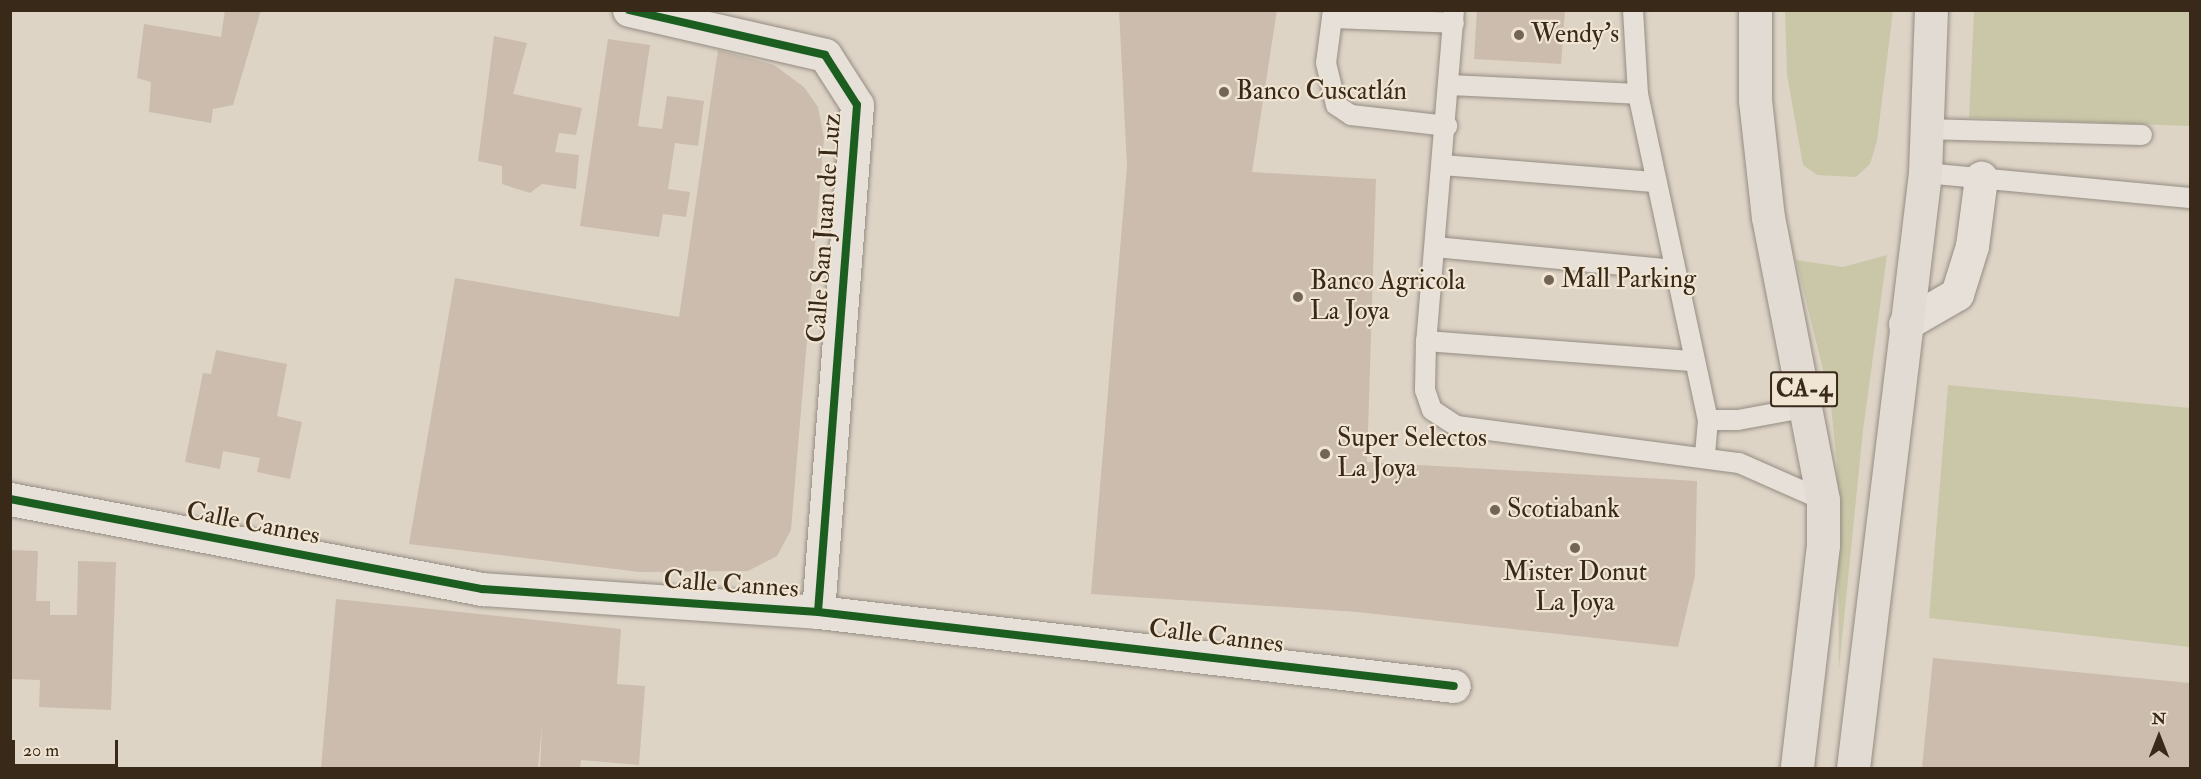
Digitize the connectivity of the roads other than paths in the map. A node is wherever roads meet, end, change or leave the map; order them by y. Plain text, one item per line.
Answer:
1 (629, 10) edge
2 (1633, 10) edge
3 (1779, 10) edge
4 (1332, 14) edge
5 (1454, 16) edge
6 (1927, 16) edge
7 (1751, 20) edge
8 (1449, 85) junction
9 (1638, 94) junction
10 (1755, 95) junction
11 (1447, 126) junction
12 (1924, 129) junction
13 (2142, 135) dead end
14 (1443, 165) junction
15 (1925, 173) junction
16 (1981, 178) junction
17 (1656, 182) junction
18 (2190, 198) edge
19 (1435, 247) junction
20 (1675, 270) junction
21 (1905, 324) junction
22 (1426, 341) junction
23 (1694, 361) junction
24 (1808, 407) junction
25 (1708, 420) junction
26 (1705, 456) junction
27 (10, 499) edge
28 (1822, 500) junction
29 (818, 612) junction
30 (1454, 686) dead end
31 (1797, 768) edge
32 (1853, 768) edge

1 - 29 street, Calle San Juan de Luz
2 - 9 lane
3 - 10 highway
4 - 5 lane
4 - 11 lane
5 - 8 lane
6 - 12 highway
7 - 10 highway, CA-4
8 - 9 lane
8 - 11 lane
9 - 17 lane
10 - 24 highway, CA-4
11 - 14 lane
12 - 13 lane
12 - 15 highway
14 - 17 lane
14 - 19 lane
15 - 16 lane
15 - 21 highway
16 - 18 lane
16 - 21 street
17 - 20 lane
19 - 20 lane
19 - 22 lane
20 - 23 lane
21 - 32 highway
22 - 23 lane
22 - 26 lane
23 - 25 lane
24 - 25 lane
24 - 28 highway, CA-4
25 - 26 lane
26 - 28 lane
27 - 29 street, Calle Cannes
28 - 31 highway, CA-4
29 - 30 street, Calle Cannes

